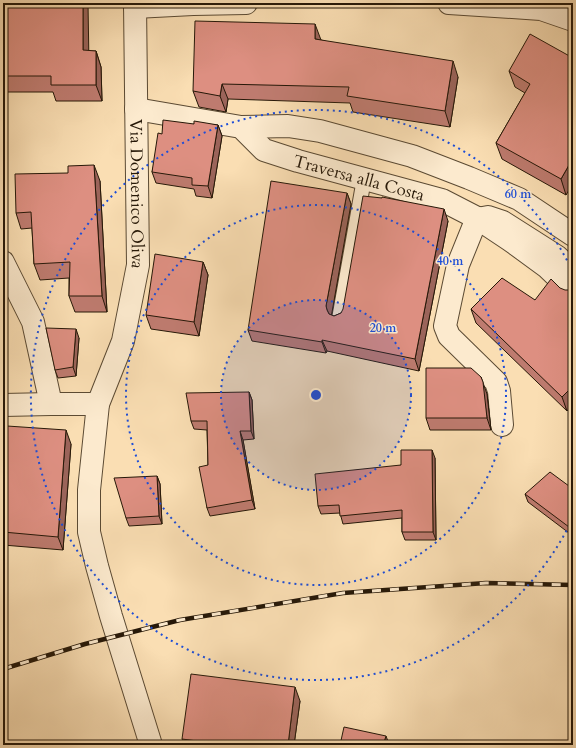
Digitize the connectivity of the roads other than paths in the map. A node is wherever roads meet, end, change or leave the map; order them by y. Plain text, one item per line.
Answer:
1 (246, 3) edge
2 (449, 3) edge
3 (135, 5) edge
4 (573, 20) edge
5 (136, 109) junction
6 (241, 127) junction
7 (364, 179) junction
8 (477, 218) junction
9 (573, 235) edge
10 (3, 262) edge
11 (573, 270) edge
12 (573, 292) edge
13 (340, 319) edge
14 (51, 404) junction
15 (98, 404) junction
16 (3, 405) edge
17 (502, 425) dead end
18 (151, 745) edge

1 - 3 street
2 - 4 street
3 - 5 street, Via Domenico Oliva
5 - 6 street
5 - 15 street, Via Domenico Oliva
6 - 7 street, Traversa alla Costa
6 - 9 street
7 - 8 street, Traversa alla Costa
7 - 13 lane
8 - 11 street, Traversa alla Costa
8 - 12 street
8 - 17 street
10 - 14 street
14 - 15 street
14 - 16 street
15 - 18 street, Via Domenico Oliva

